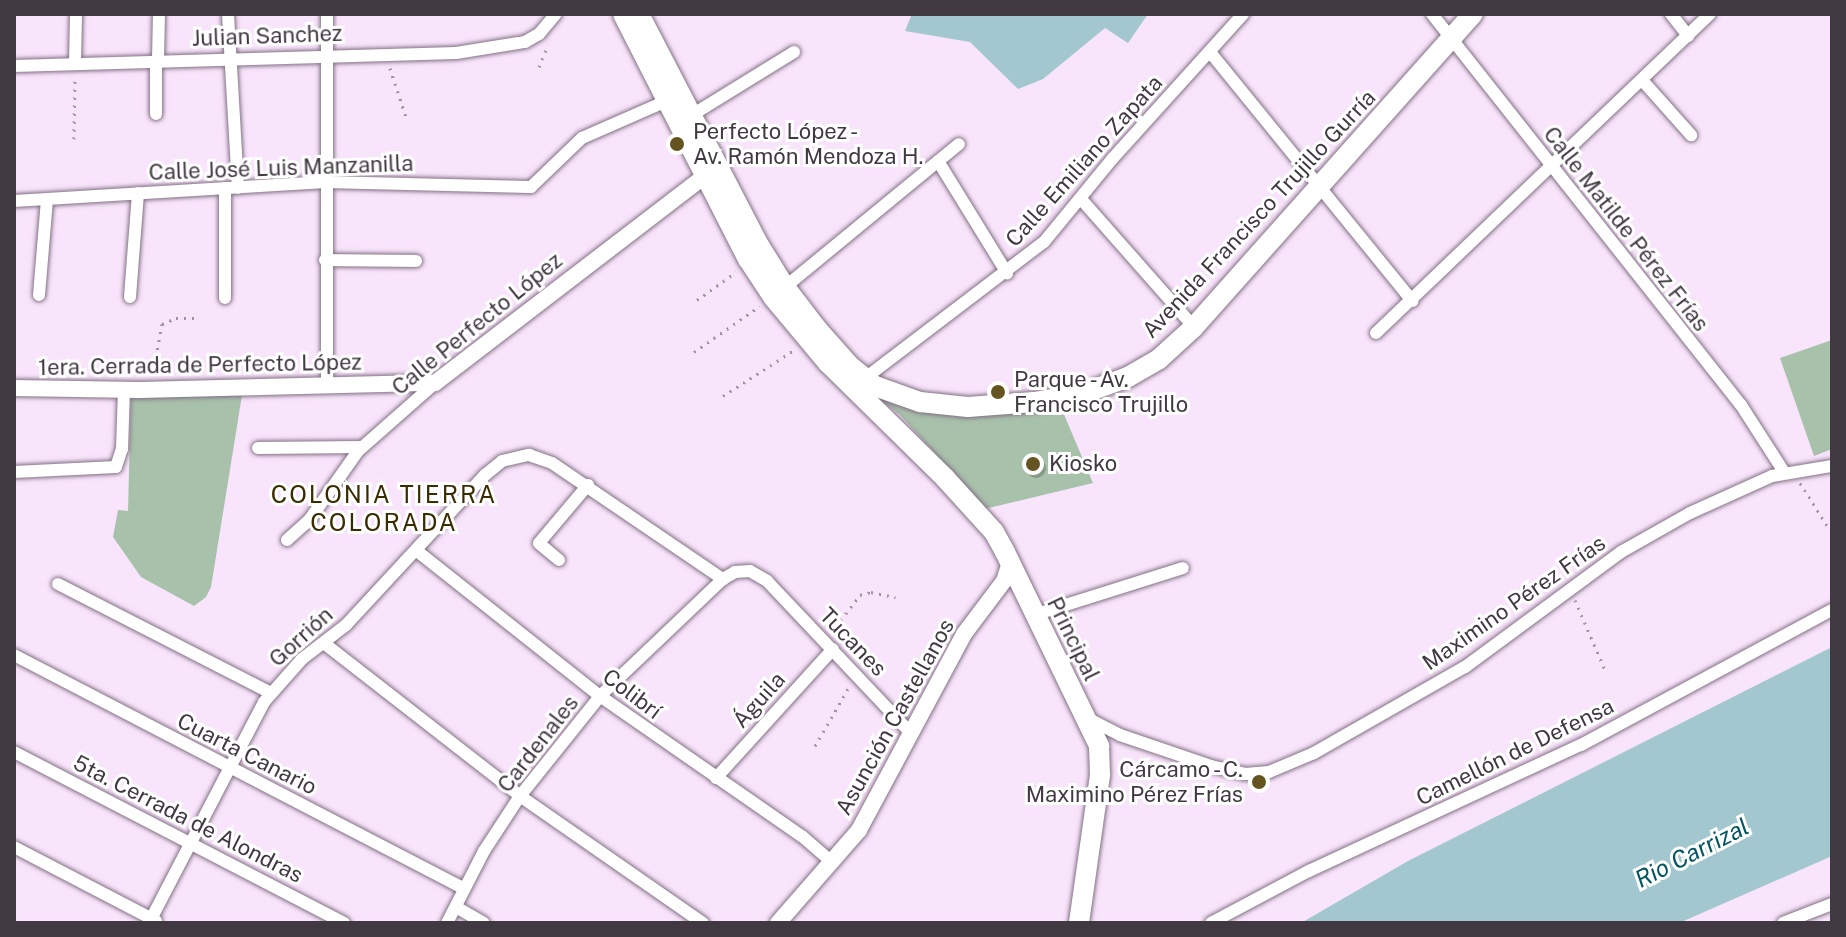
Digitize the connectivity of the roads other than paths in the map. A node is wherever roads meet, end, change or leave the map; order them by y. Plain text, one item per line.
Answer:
1 (76, 14) edge
2 (159, 14) edge
3 (228, 14) edge
4 (327, 14) edge
5 (556, 14) edge
6 (623, 14) edge
7 (639, 14) edge
8 (1243, 14) edge
9 (1432, 14) edge
10 (1473, 14) edge
11 (1671, 14) edge
12 (1710, 14) edge
13 (1688, 36) junction
14 (1451, 39) junction
15 (794, 52) dead end
16 (1210, 52) junction
17 (326, 55) junction
18 (231, 57) junction
19 (157, 60) junction
20 (75, 63) junction
21 (14, 66) edge
22 (1642, 80) junction
23 (673, 98) junction
24 (156, 114) dead end
25 (692, 115) junction
26 (1691, 135) dead end
27 (959, 144) dead end
28 (938, 161) junction
29 (1552, 168) junction
30 (711, 171) junction
31 (325, 182) junction
32 (1320, 186) junction
33 (232, 188) junction
34 (138, 193) junction
35 (1081, 199) junction
36 (47, 200) junction
37 (14, 201) edge
38 (325, 260) junction
39 (416, 261) dead end
40 (1007, 273) junction
41 (779, 292) junction
42 (39, 295) dead end
43 (130, 297) dead end
44 (225, 298) dead end
45 (1412, 301) junction
46 (1194, 327) junction
47 (1376, 333) dead end
48 (864, 379) junction
49 (435, 383) junction
50 (327, 386) junction
51 (14, 388) edge
52 (124, 390) junction
53 (906, 398) junction
54 (888, 419) junction
55 (362, 447) junction
56 (258, 448) dead end
57 (1832, 466) edge
58 (1788, 471) junction
59 (14, 472) edge
60 (588, 485) junction
61 (287, 540) dead end
62 (417, 551) junction
63 (559, 560) dead end
64 (1010, 563) junction
65 (1183, 568) dead end
66 (723, 579) junction
67 (58, 584) dead end
68 (1832, 610) edge
69 (1034, 615) junction
70 (325, 644) junction
71 (829, 645) junction
72 (14, 655) edge
73 (271, 693) junction
74 (600, 696) junction
75 (1087, 718) junction
76 (910, 732) junction
77 (14, 752) edge
78 (229, 768) junction
79 (716, 778) junction
80 (520, 796) junction
81 (189, 842) junction
82 (14, 847) edge
83 (831, 861) junction
84 (463, 888) junction
85 (1832, 904) edge
86 (456, 907) junction
87 (153, 922) edge
88 (344, 923) edge
89 (447, 923) edge
90 (484, 923) edge
91 (703, 923) edge
92 (778, 923) edge
93 (1079, 923) edge
94 (1211, 923) edge
95 (1783, 923) edge

1 - 20 street
2 - 19 street
3 - 18 street
4 - 17 street
5 - 17 street, Julian Sanchez
6 - 23 main road
7 - 23 main road
8 - 16 street, Calle Emiliano Zapata
9 - 14 street, Calle Matilde Pérez Frías
10 - 14 main road, Avenida Francisco Trujillo Gurría
11 - 13 street
12 - 13 street
13 - 22 street
14 - 29 street, Calle Matilde Pérez Frías
14 - 32 main road, Avenida Francisco Trujillo Gurría
15 - 25 street
16 - 32 street
16 - 35 street, Calle Emiliano Zapata
17 - 18 street, Julian Sanchez
17 - 31 street
18 - 19 street, Julian Sanchez
18 - 33 street
19 - 20 street, Julian Sanchez
19 - 24 street
20 - 21 street, Julian Sanchez
22 - 26 street
22 - 29 street
23 - 25 main road
23 - 30 main road
23 - 31 street, Calle José Luis Manzanilla
25 - 30 main road
27 - 28 street
28 - 40 street
28 - 41 street
29 - 45 street
29 - 58 street, Calle Matilde Pérez Frías
30 - 41 main road
30 - 41 main road
30 - 49 street, Calle Perfecto López
31 - 33 street, Calle José Luis Manzanilla
31 - 38 street
32 - 45 street
32 - 46 main road, Avenida Francisco Trujillo Gurría
33 - 34 street, Calle José Luis Manzanilla
33 - 44 street
34 - 36 street, Calle José Luis Manzanilla
34 - 43 street
35 - 40 street, Calle Emiliano Zapata
35 - 46 street
36 - 37 street, Calle José Luis Manzanilla
36 - 42 street
38 - 39 street
38 - 50 street
40 - 48 street, Calle Emiliano Zapata
41 - 48 main road
41 - 54 main road, Principal
45 - 47 street
46 - 53 main road, Avenida Francisco Trujillo Gurría
48 - 53 main road, Avenida Francisco Trujillo Gurría
49 - 50 street, 1era. Cerrada de Perfecto López
49 - 55 street, Calle Perfecto López
50 - 52 street, 1era. Cerrada de Perfecto López
51 - 52 street, 1era. Cerrada de Perfecto López
52 - 59 street
53 - 54 main road
54 - 64 main road, Principal
55 - 56 street
55 - 61 street, Calle Perfecto López
57 - 58 street, Maximino Pérez Frías
58 - 75 street, Maximino Pérez Frías
60 - 62 street, Gorrión
60 - 63 street
60 - 66 street
62 - 70 street, Gorrión
62 - 74 street, Colibrí
64 - 69 main road, Principal
64 - 76 street, Asunción Castellanos
65 - 69 street
66 - 71 street, Tucanes
66 - 74 street, Cardenales
67 - 73 street
68 - 94 street, Camellón de Defensa
69 - 75 main road, Principal
70 - 73 street, Gorrión
70 - 80 street
71 - 76 street, Tucanes
71 - 79 street, Águila
72 - 78 street, Cuarta Canario
73 - 78 street, Gorrión
74 - 79 street, Colibrí
74 - 80 street, Cardenales
75 - 93 main road, Principal
76 - 83 street, Asunción Castellanos
77 - 81 street, 5ta. Cerrada de Alondras
78 - 81 street, Gorrión
78 - 84 street, Cuarta Canario
79 - 83 street, Colibrí
80 - 84 street, Cardenales
80 - 91 street
81 - 87 street, Gorrión
81 - 88 street, 5ta. Cerrada de Alondras
82 - 87 street
83 - 92 street, Asunción Castellanos
84 - 86 street, Cardenales
85 - 95 street
86 - 89 street, Cardenales
86 - 90 street

